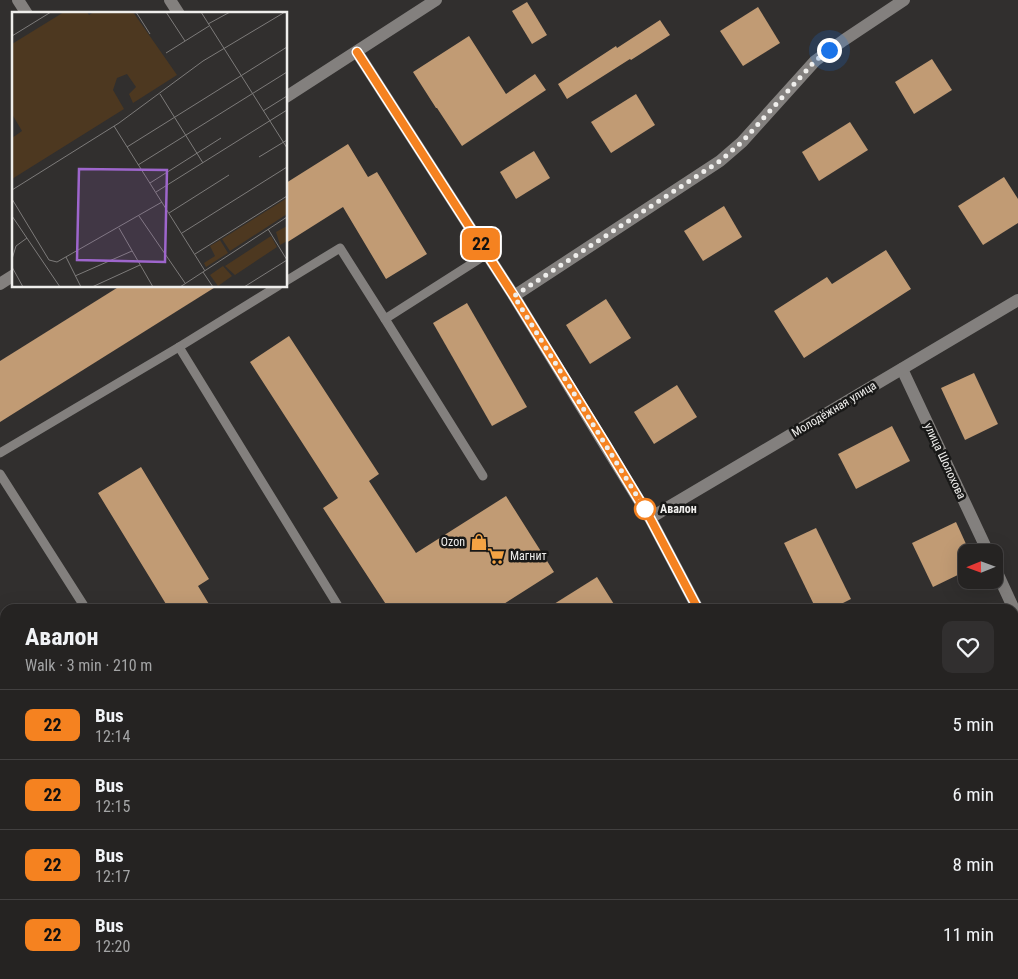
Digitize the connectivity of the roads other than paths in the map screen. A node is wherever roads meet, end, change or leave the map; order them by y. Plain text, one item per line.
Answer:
1 (18, 0) edge
2 (170, 0) edge
3 (436, 0) edge
4 (904, 0) edge
5 (26, 12) edge
6 (178, 12) edge
7 (357, 52) junction
8 (288, 97) edge
9 (487, 254) junction
10 (12, 276) edge
11 (288, 280) edge
12 (0, 284) edge
13 (275, 288) edge
14 (514, 296) junction
15 (1018, 300) edge
16 (385, 319) junction
17 (179, 347) junction
18 (902, 368) junction
19 (0, 453) edge
20 (0, 474) edge
21 (483, 476) dead end
22 (650, 518) junction
23 (984, 544) edge
24 (1003, 586) edge
25 (83, 604) edge
26 (337, 604) edge
27 (695, 604) edge
28 (1012, 604) edge

1 - 5 street
2 - 6 street
3 - 7 street
4 - 14 street
7 - 8 street
7 - 9 street
9 - 14 street
9 - 16 lane
10 - 12 street
11 - 16 lane
13 - 17 lane
14 - 22 street
15 - 18 street, Молодёжная улица
16 - 21 lane
17 - 19 lane
17 - 26 lane
18 - 22 street, Молодёжная улица
18 - 23 street, улица Шолохова
20 - 25 lane
22 - 27 street
24 - 28 street

